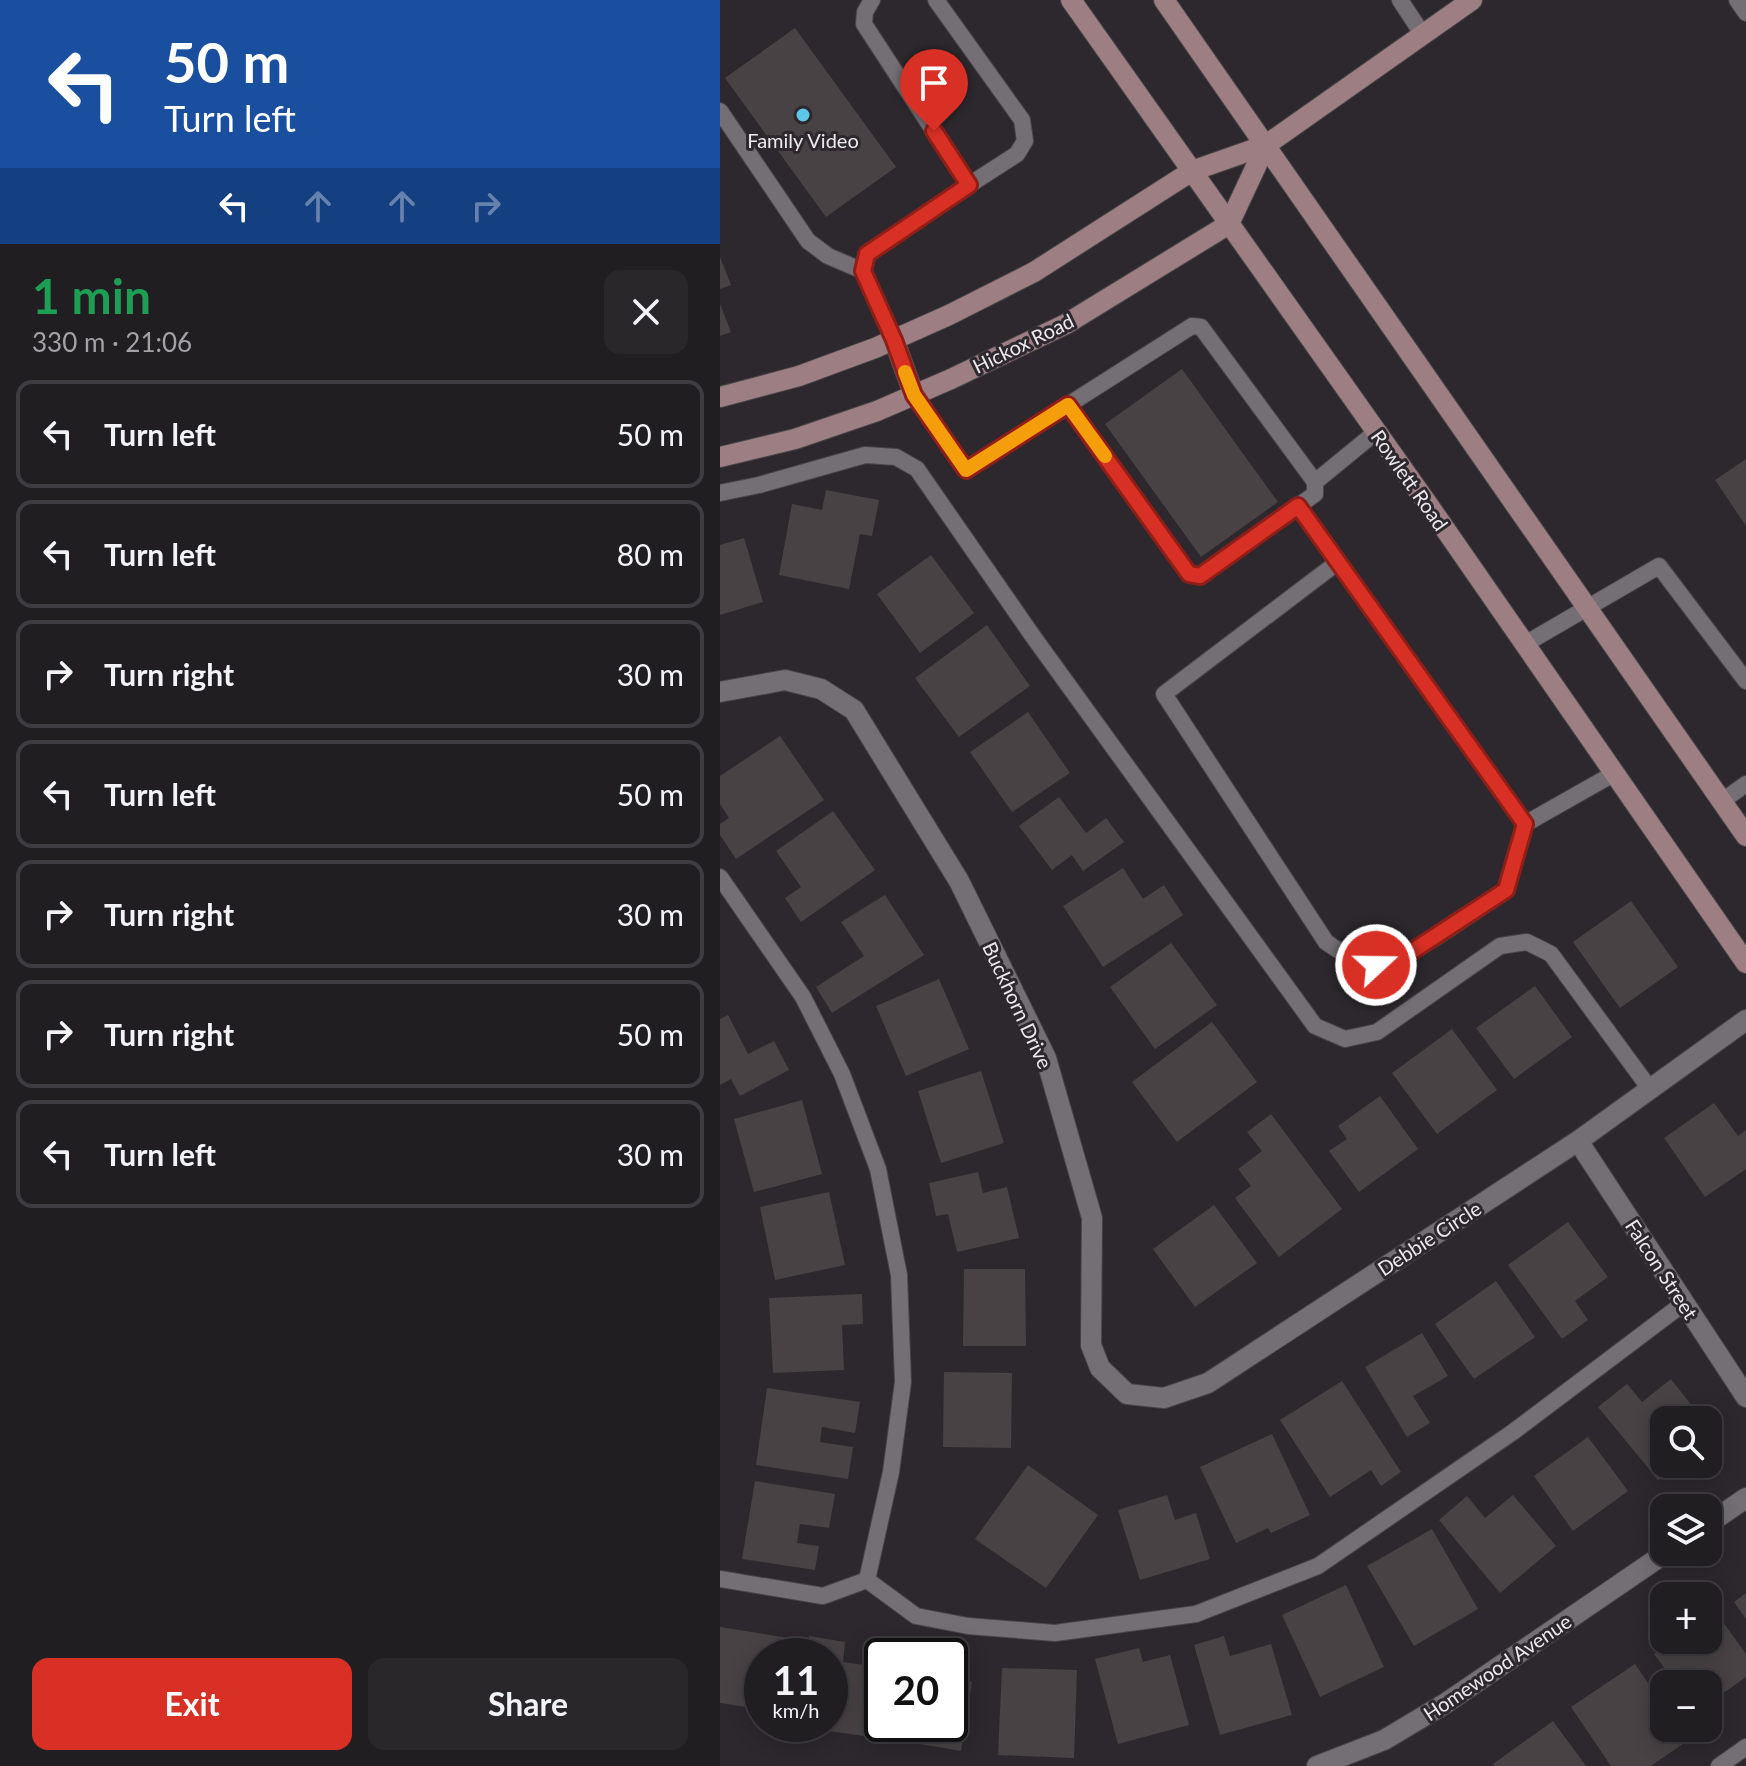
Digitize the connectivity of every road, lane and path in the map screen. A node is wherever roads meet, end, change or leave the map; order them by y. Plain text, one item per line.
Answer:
1 (872, 0) edge
2 (936, 0) edge
3 (1071, 0) edge
4 (1164, 0) edge
5 (1400, 0) edge
6 (1472, 0) edge
7 (1737, 0) edge
8 (1746, 13) edge
9 (1423, 35) junction
10 (720, 111) edge
11 (1266, 145) junction
12 (1192, 171) junction
13 (969, 185) junction
14 (1229, 224) junction
15 (863, 271) junction
16 (894, 340) junction
17 (914, 395) junction
18 (720, 397) edge
19 (1068, 405) junction
20 (1376, 432) junction
21 (720, 457) edge
22 (1315, 482) junction
23 (720, 493) edge
24 (1298, 506) junction
25 (1338, 562) junction
26 (1586, 608) junction
27 (1525, 644) junction
28 (1746, 681) edge
29 (720, 692) edge
30 (1615, 773) junction
31 (1746, 784) edge
32 (1721, 802) junction
33 (1525, 824) junction
34 (1746, 836) edge
35 (720, 877) edge
36 (1746, 963) edge
37 (1746, 1020) edge
38 (1650, 1089) junction
39 (1578, 1141) junction
40 (1684, 1303) junction
41 (1100, 1368) joint
42 (1746, 1397) edge
43 (1746, 1498) edge
44 (1722, 1514) edge
45 (1650, 1564) edge
46 (720, 1579) edge
47 (867, 1580) junction
48 (1746, 1747) edge
49 (1317, 1766) edge
50 (1719, 1766) edge

1 - 13 lane
2 - 13 lane
3 - 12 main road, Rowlett Road
4 - 11 main road
5 - 9 lane
6 - 9 main road
7 - 8 lane
9 - 11 main road
10 - 15 lane
11 - 12 main road
11 - 14 main road
11 - 26 main road
12 - 14 main road, Rowlett Road
12 - 16 main road
13 - 15 lane
14 - 17 main road, Hickox Road
14 - 20 main road, Rowlett Road
15 - 16 lane
16 - 17 main road
16 - 18 main road
17 - 19 lane
17 - 21 main road, Hickox Road
19 - 22 lane
19 - 24 lane
20 - 22 lane
20 - 27 main road, Rowlett Road
22 - 24 lane
23 - 38 lane
24 - 25 lane
25 - 33 lane
25 - 33 lane
26 - 27 lane
26 - 28 lane
26 - 32 main road
27 - 30 main road, Rowlett Road
29 - 41 street, Buckhorn Drive
30 - 33 lane
30 - 36 main road, Rowlett Road
31 - 32 lane
32 - 34 main road
35 - 47 lane
37 - 38 street, Debbie Circle
38 - 39 street, Debbie Circle
39 - 40 street, Falcon Street
39 - 41 street, Debbie Circle
40 - 42 street, Falcon Street
40 - 47 lane
43 - 44 street
45 - 49 street, Homewood Avenue
46 - 47 lane
48 - 50 lane

